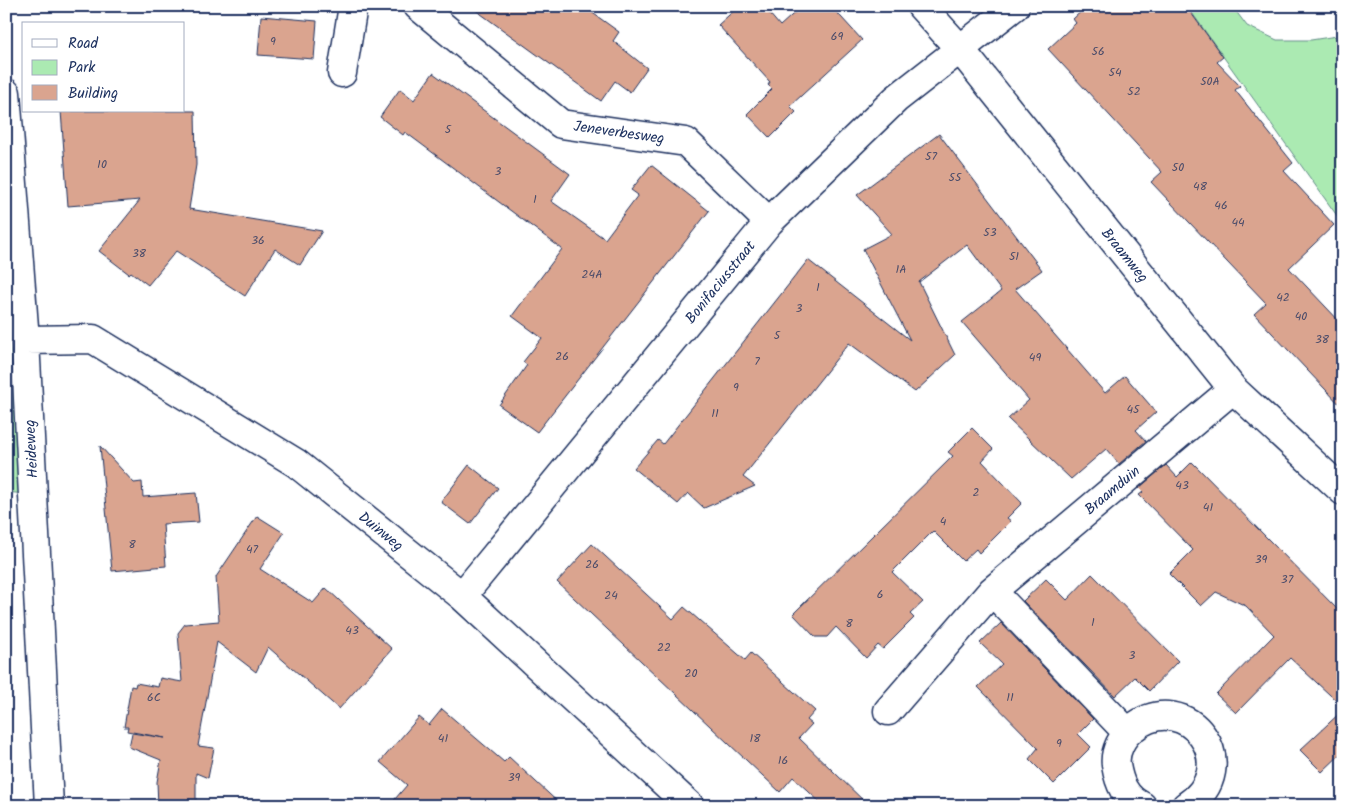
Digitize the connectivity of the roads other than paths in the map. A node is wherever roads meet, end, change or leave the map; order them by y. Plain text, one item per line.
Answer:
1 (353, 6) edge
2 (418, 6) edge
3 (921, 6) edge
4 (1015, 6) edge
5 (960, 49) junction
6 (342, 73) dead end
7 (6, 94) edge
8 (769, 222) junction
9 (13, 263) edge
10 (25, 340) junction
11 (1233, 389) junction
12 (1343, 491) edge
13 (992, 591) junction
14 (462, 596) junction
15 (888, 711) dead end
16 (1127, 732) junction
17 (49, 806) edge
18 (690, 806) edge
19 (1142, 806) edge
20 (1186, 806) edge

1 - 6 street
2 - 8 street, Jeneverbesweg
3 - 5 street, Braamweg
4 - 5 street, Bonifaciusstraat
5 - 8 street, Bonifaciusstraat
5 - 11 street, Braamweg
7 - 9 street, Heideweg
8 - 14 street, Bonifaciusstraat
9 - 10 street, Heideweg
10 - 14 street, Duinweg
10 - 17 street, Heideweg
11 - 12 street, Braamweg
11 - 13 street, Braamduin
13 - 15 street, Braamduin
13 - 16 street
14 - 18 street, Duinweg
16 - 19 street
16 - 20 street

